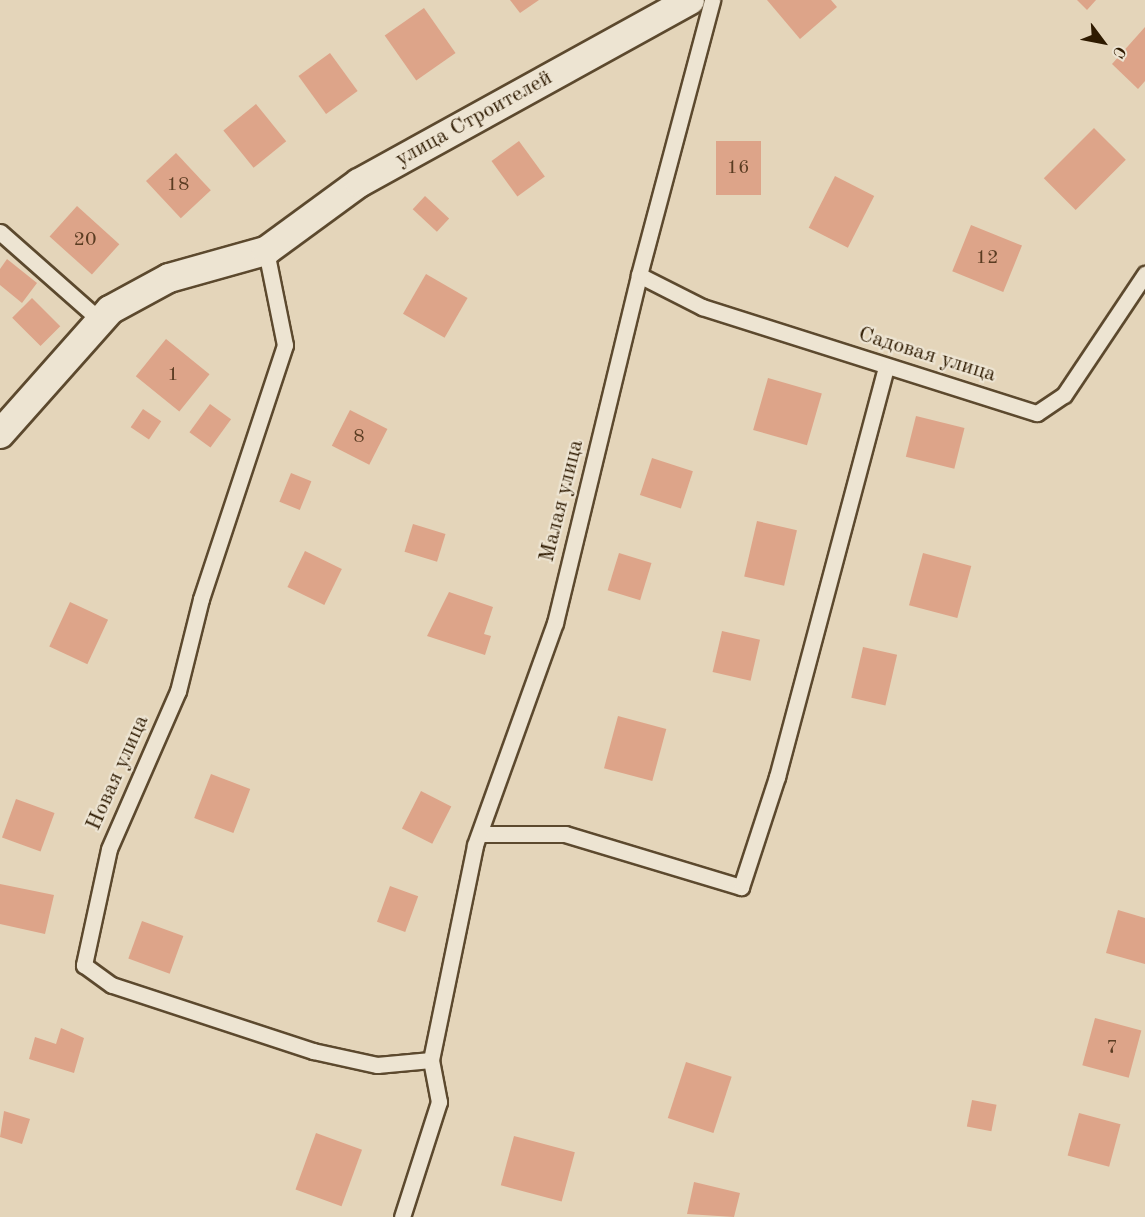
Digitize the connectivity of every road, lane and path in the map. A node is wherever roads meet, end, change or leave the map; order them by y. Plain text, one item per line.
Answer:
1 (690, 0) edge
2 (712, 0) edge
3 (0, 232) edge
4 (266, 251) junction
5 (1145, 274) edge
6 (639, 275) junction
7 (100, 321) junction
8 (886, 366) junction
9 (0, 434) edge
10 (480, 834) junction
11 (431, 1060) junction
12 (402, 1217) edge

1 - 4 street, улица Строителей
2 - 6 lane, Малая улица
3 - 7 lane
4 - 7 street
4 - 11 lane, Новая улица
5 - 8 lane, Садовая улица
6 - 8 lane, Садовая улица
6 - 10 lane, Малая улица
7 - 9 street
8 - 10 lane
10 - 11 lane, Малая улица
11 - 12 lane

